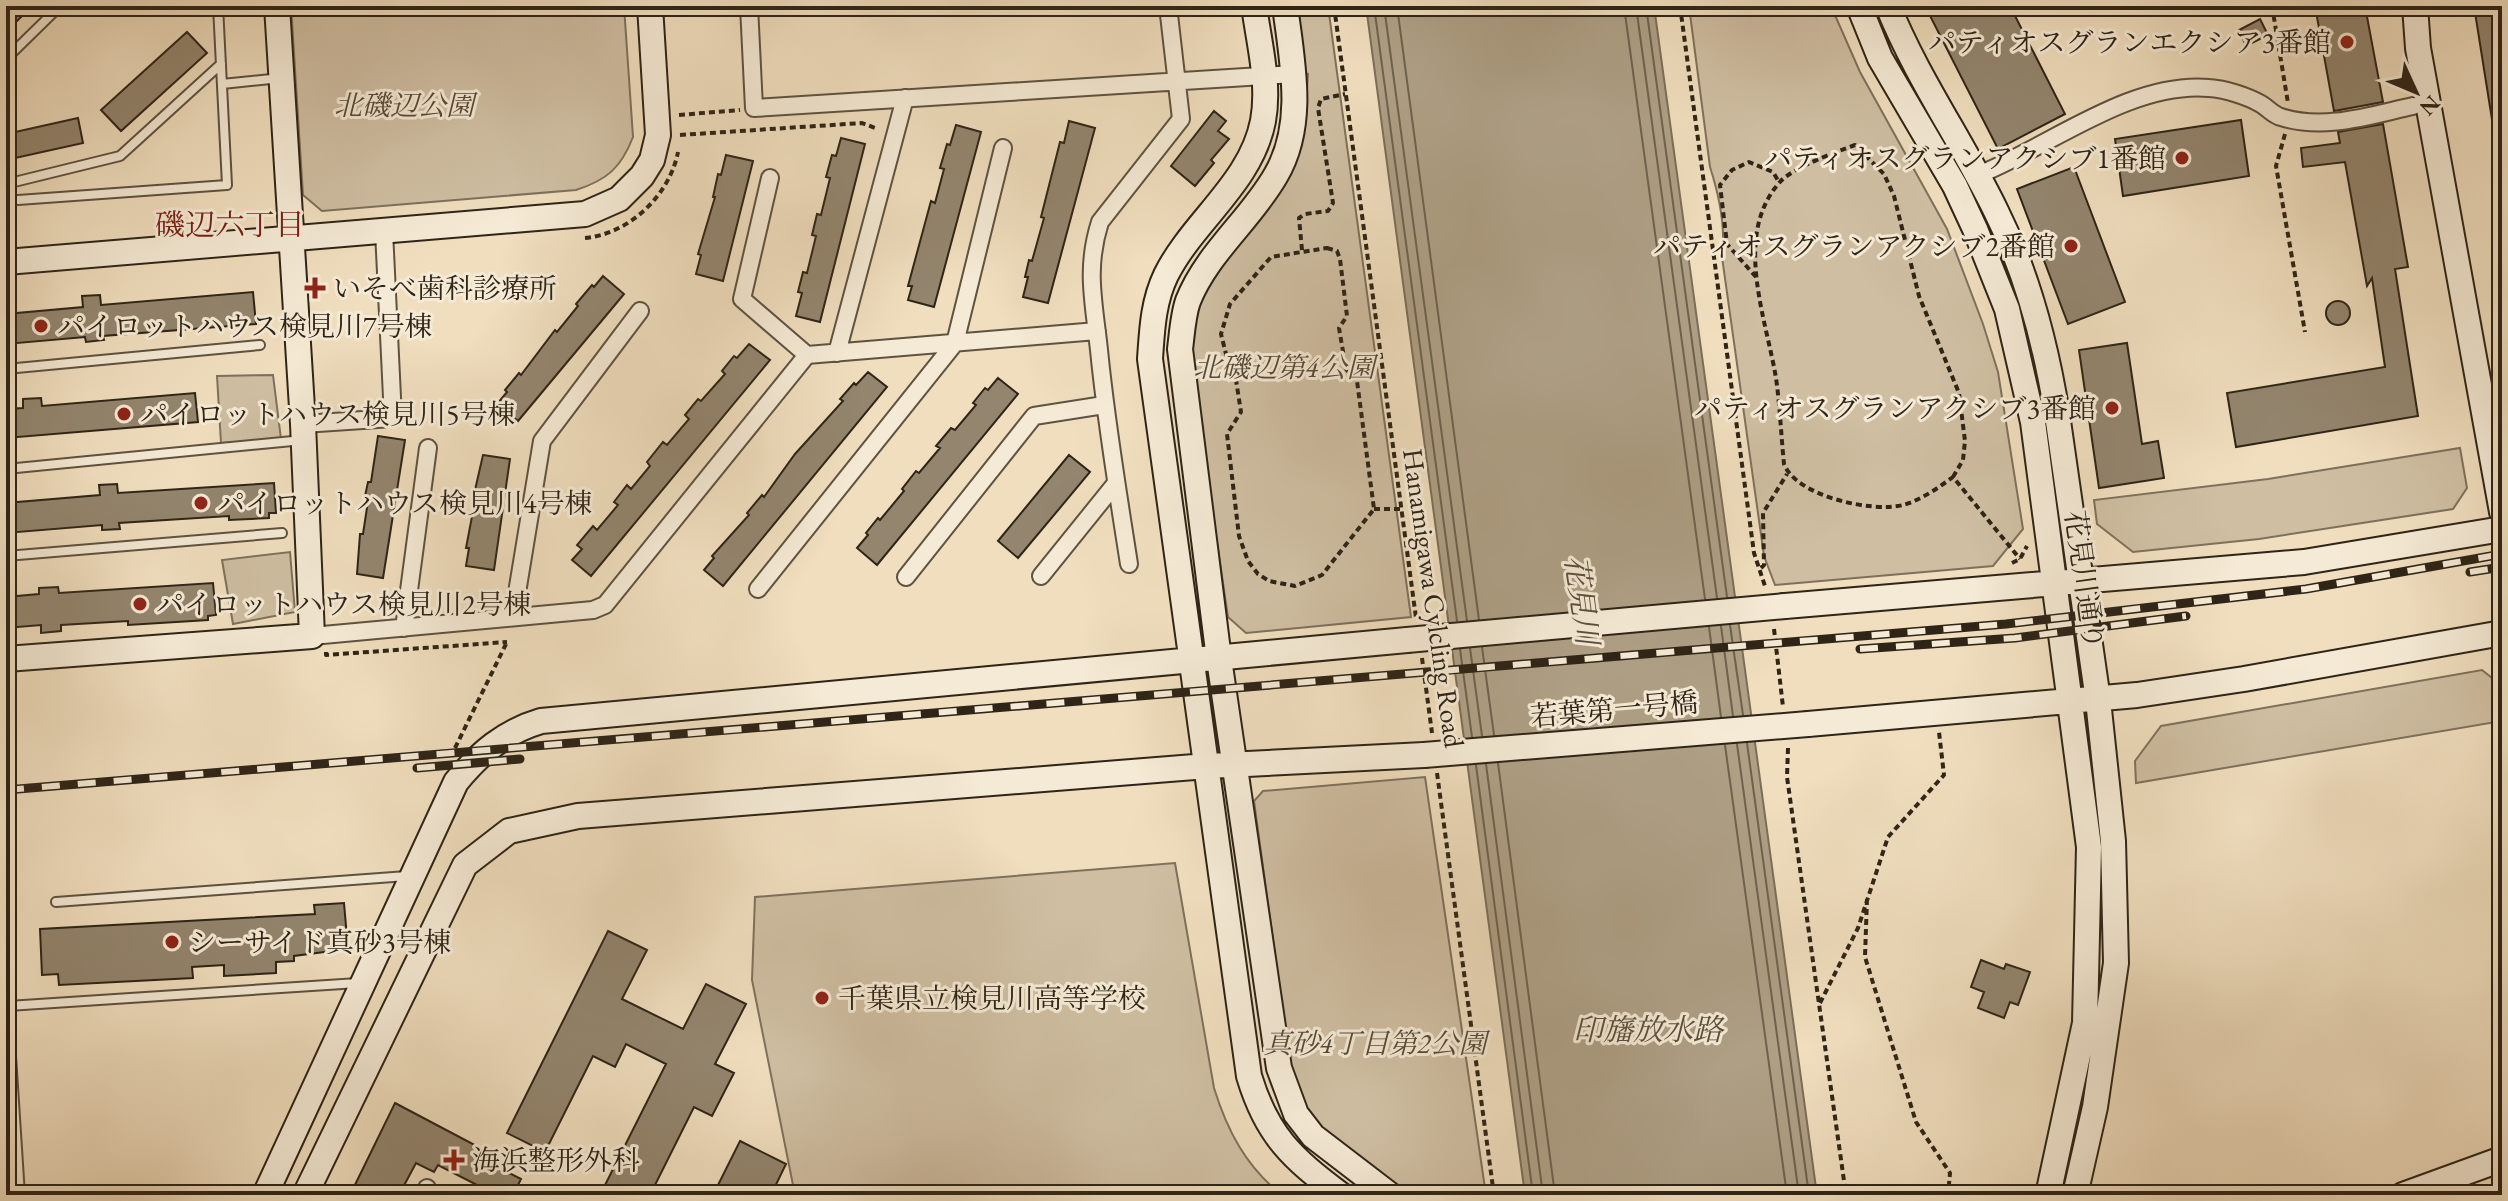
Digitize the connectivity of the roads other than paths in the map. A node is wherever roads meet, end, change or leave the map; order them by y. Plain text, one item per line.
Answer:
1 (60, 6) edge
2 (218, 6) edge
3 (277, 6) edge
4 (650, 6) edge
5 (749, 6) edge
6 (1168, 6) edge
7 (1254, 6) edge
8 (1285, 6) edge
9 (1859, 6) edge
10 (1888, 6) edge
11 (2415, 6) edge
12 (6, 59) edge
13 (221, 64) junction
14 (1294, 74) junction
15 (1264, 75) junction
16 (281, 78) junction
17 (1178, 81) junction
18 (222, 84) junction
19 (905, 98) junction
20 (2413, 106) dead end
21 (1003, 148) dead end
22 (1978, 175) junction
23 (770, 178) dead end
24 (6, 184) edge
25 (18, 200) dead end
26 (384, 231) junction
27 (292, 238) junction
28 (6, 262) edge
29 (640, 311) dead end
30 (1097, 331) junction
31 (955, 343) junction
32 (260, 345) dead end
33 (837, 353) junction
34 (807, 355) junction
35 (6, 369) edge
36 (1104, 405) junction
37 (303, 432) junction
38 (428, 448) dead end
39 (6, 469) edge
40 (1116, 483) junction
41 (2502, 512) edge
42 (2502, 529) edge
43 (282, 533) dead end
44 (6, 556) edge
45 (1129, 564) dead end
46 (1041, 576) dead end
47 (906, 577) dead end
48 (2082, 581) junction
49 (2056, 583) junction
50 (758, 589) dead end
51 (513, 617) junction
52 (404, 628) junction
53 (2502, 633) edge
54 (319, 642) junction
55 (6, 659) edge
56 (1219, 659) junction
57 (1190, 662) junction
58 (2098, 700) junction
59 (2070, 702) junction
60 (1235, 765) junction
61 (1207, 766) junction
62 (412, 876) junction
63 (56, 902) dead end
64 (6, 978) edge
65 (363, 983) junction
66 (8, 1006) edge
67 (2502, 1159) edge
68 (20, 1195) edge
69 (265, 1195) edge
70 (305, 1195) edge
71 (1341, 1195) edge
72 (1390, 1195) edge
73 (2048, 1195) edge
74 (2075, 1195) edge
75 (2403, 1195) edge

1 - 12 lane
2 - 13 lane
3 - 16 street
4 - 26 street
5 - 19 street
6 - 17 street
7 - 15 street
8 - 14 street
9 - 49 street, 花見川通り
10 - 22 street, 花見川通り
11 - 41 street
13 - 18 lane
13 - 24 lane
14 - 15 street
14 - 56 street
15 - 17 street
15 - 57 street
16 - 18 lane
16 - 27 street
17 - 19 street
17 - 30 street
18 - 25 lane
19 - 33 street
20 - 22 street
21 - 31 street
22 - 48 street, 花見川通り
23 - 34 street
26 - 27 street
26 - 37 street
27 - 28 street
27 - 37 street
29 - 51 street
30 - 31 street
30 - 36 street
31 - 33 street
31 - 50 street
32 - 35 lane
33 - 34 street
34 - 51 street
36 - 40 street
36 - 47 street
37 - 39 lane
37 - 54 street
38 - 52 street
40 - 45 street
40 - 46 street
42 - 48 street
43 - 44 lane
48 - 49 street
48 - 58 street, 花見川通り
49 - 56 street, bridge
49 - 59 street, 花見川通り
51 - 52 street
52 - 54 street
53 - 58 street, 若葉第一号橋
54 - 55 street
56 - 57 street
56 - 60 street
57 - 61 street
57 - 62 street
58 - 59 street, 若葉第一号橋
58 - 74 street, 花見川通り
59 - 60 street, 若葉第一号橋, bridge
59 - 73 street, 花見川通り
60 - 61 street, 若葉第一号橋
60 - 72 street
61 - 70 street, 若葉第一号橋
61 - 71 street
62 - 63 lane
62 - 65 street
64 - 66 lane
65 - 66 lane
65 - 69 street
66 - 68 lane
67 - 75 street

